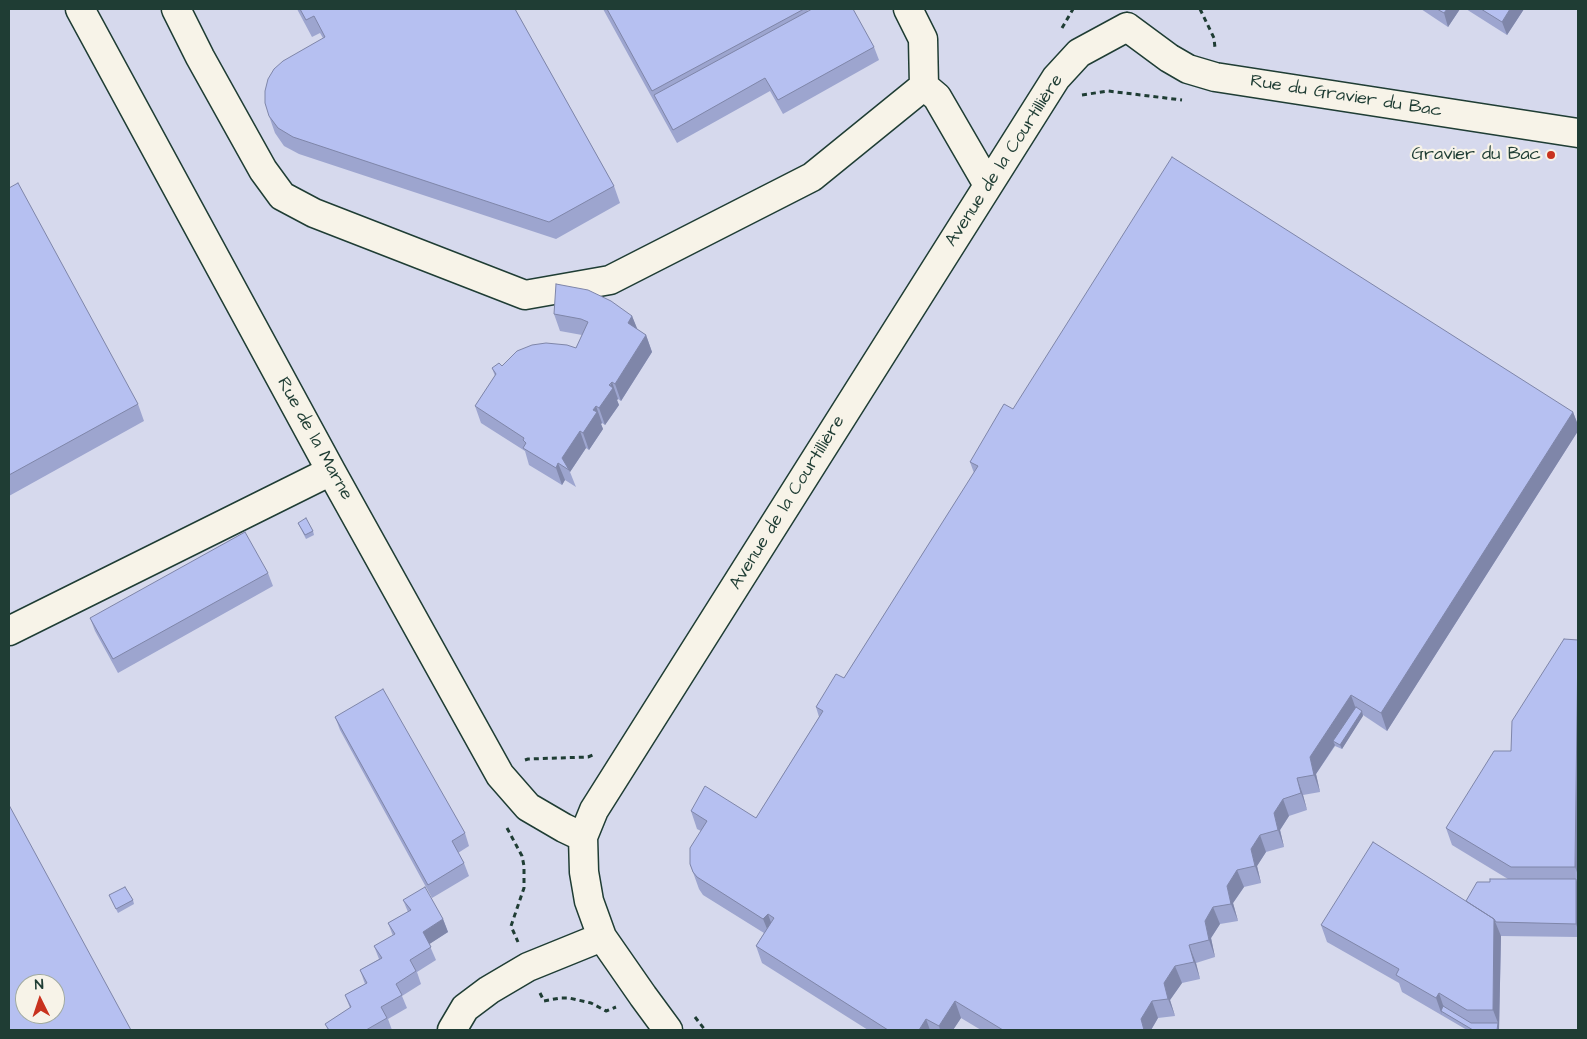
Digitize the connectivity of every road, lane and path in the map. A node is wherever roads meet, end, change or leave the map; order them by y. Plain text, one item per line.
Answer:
1 (80, 9) edge
2 (176, 9) edge
3 (908, 9) edge
4 (1200, 9) edge
5 (1126, 18) edge
6 (1215, 77) junction
7 (924, 86) junction
8 (1077, 98) dead end
9 (1191, 101) dead end
10 (1578, 133) edge
11 (988, 185) junction
12 (332, 471) junction
13 (9, 631) edge
14 (584, 837) junction
15 (602, 937) junction
16 (452, 1030) edge
17 (668, 1030) edge

1 - 12 street, Rue de la Marne
2 - 7 street
3 - 7 street
4 - 6 path
5 - 6 street, Rue du Gravier du Bac
5 - 11 street, Avenue de la Courtillière
6 - 10 street, Rue du Gravier du Bac
7 - 11 street
8 - 9 path
11 - 14 street, Avenue de la Courtillière
12 - 13 street
12 - 14 street, Rue de la Marne
14 - 15 street, Avenue de la Courtillière
15 - 16 street
15 - 17 street, Avenue de la Courtillière

